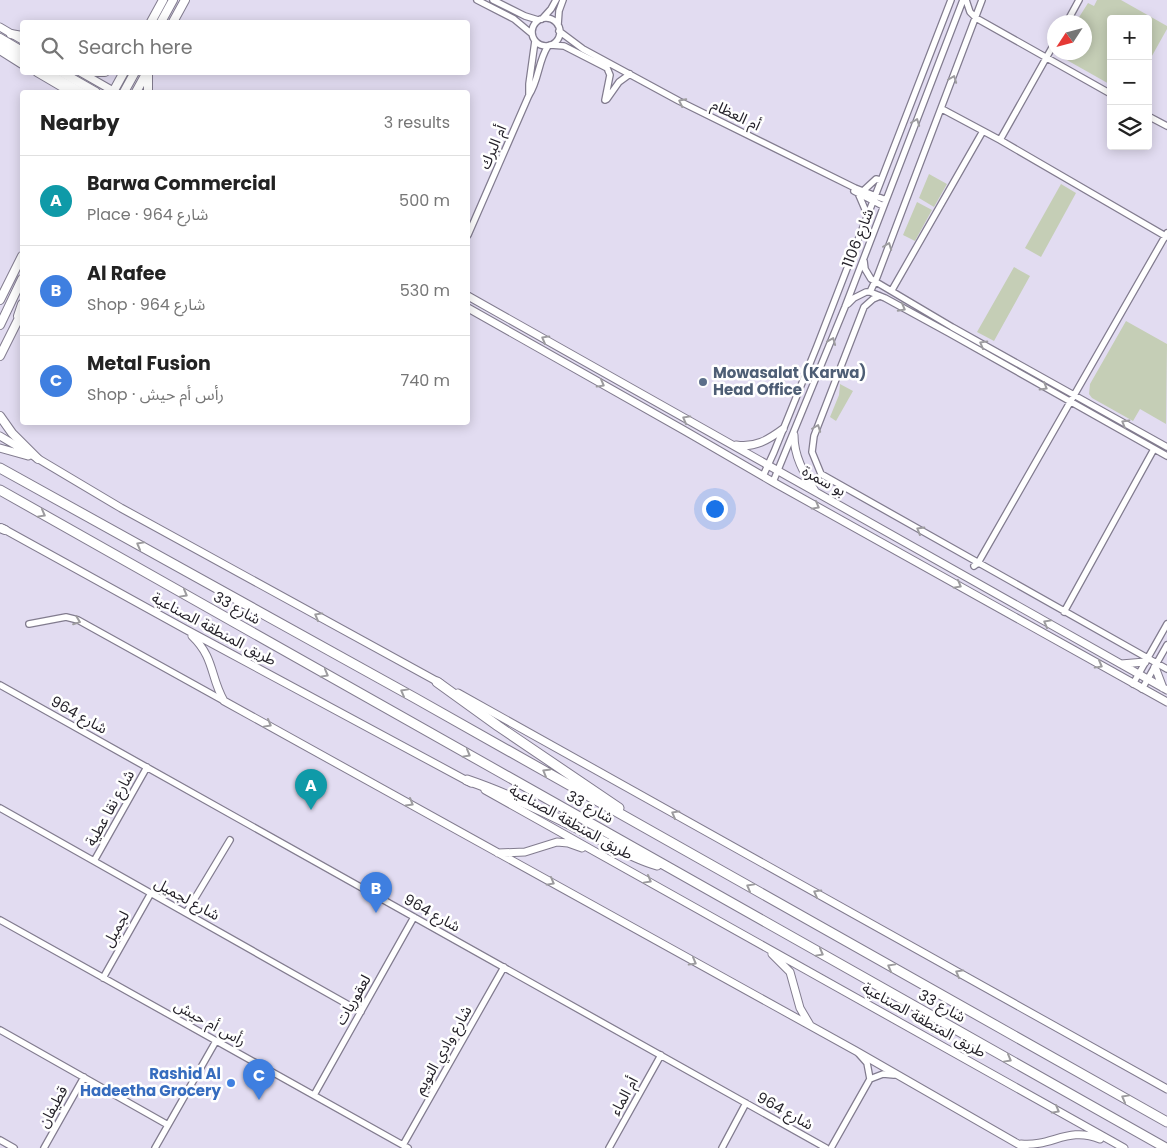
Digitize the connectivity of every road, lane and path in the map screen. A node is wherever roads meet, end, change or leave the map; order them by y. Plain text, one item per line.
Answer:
1 (163, 0) edge
2 (173, 0) edge
3 (185, 0) edge
4 (476, 0) edge
5 (493, 0) edge
6 (556, 0) edge
7 (564, 0) edge
8 (951, 0) edge
9 (964, 0) edge
10 (982, 0) edge
11 (1079, 0) edge
12 (1070, 15) edge
13 (976, 18) junction
14 (540, 19) junction
15 (151, 20) edge
16 (162, 20) edge
17 (174, 20) edge
18 (0, 27) edge
19 (558, 28) junction
20 (11, 34) junction
21 (20, 36) edge
22 (0, 38) edge
23 (533, 38) junction
24 (20, 39) edge
25 (0, 45) edge
26 (549, 46) junction
27 (0, 50) edge
28 (20, 50) edge
29 (20, 57) edge
30 (1047, 57) joint
31 (1052, 60) edge
32 (20, 63) edge
33 (630, 74) junction
34 (42, 75) edge
35 (52, 75) edge
36 (66, 75) edge
37 (85, 75) edge
38 (122, 75) edge
39 (133, 75) edge
40 (146, 75) edge
41 (148, 75) edge
42 (68, 90) edge
43 (78, 90) edge
44 (92, 90) edge
45 (111, 90) edge
46 (115, 90) edge
47 (125, 90) edge
48 (137, 90) edge
49 (148, 90) edge
50 (1107, 92) edge
51 (529, 95) junction
52 (942, 109) junction
53 (1152, 118) edge
54 (1167, 126) edge
55 (983, 131) junction
56 (1000, 140) junction
57 (880, 180) junction
58 (860, 192) junction
59 (873, 198) junction
60 (884, 203) junction
61 (867, 214) junction
62 (470, 230) edge
63 (1166, 236) edge
64 (864, 259) junction
65 (20, 260) edge
66 (876, 281) junction
67 (20, 283) edge
68 (892, 290) junction
69 (870, 292) junction
70 (880, 296) junction
71 (470, 297) edge
72 (0, 300) edge
73 (845, 307) junction
74 (470, 309) edge
75 (20, 310) edge
76 (20, 316) edge
77 (0, 325) edge
78 (12, 332) junction
79 (0, 356) edge
80 (1075, 395) junction
81 (1071, 402) junction
82 (0, 416) edge
83 (784, 430) junction
84 (794, 435) junction
85 (0, 436) edge
86 (729, 443) junction
87 (1167, 447) edge
88 (0, 448) edge
89 (1154, 449) junction
90 (1167, 456) edge
91 (38, 458) junction
92 (768, 466) junction
93 (0, 468) edge
94 (778, 472) junction
95 (763, 476) junction
96 (773, 482) junction
97 (0, 490) edge
98 (815, 492) junction
99 (1, 528) edge
100 (976, 564) junction
101 (1064, 612) junction
102 (29, 624) dead end
103 (1167, 624) edge
104 (185, 629) junction
105 (1167, 645) edge
106 (1146, 660) junction
107 (1120, 664) junction
108 (1156, 665) junction
109 (1167, 669) edge
110 (1139, 674) junction
111 (1147, 679) junction
112 (437, 682) junction
113 (1133, 684) junction
114 (0, 685) edge
115 (1142, 689) junction
116 (1165, 689) edge
117 (224, 701) junction
118 (1167, 702) edge
119 (147, 767) junction
120 (467, 780) junction
121 (0, 808) edge
122 (649, 830) junction
123 (230, 840) dead end
124 (495, 853) junction
125 (606, 856) junction
126 (94, 861) junction
127 (671, 869) junction
128 (151, 893) junction
129 (186, 913) junction
130 (414, 917) junction
131 (0, 920) edge
132 (754, 940) junction
133 (504, 968) junction
134 (103, 978) junction
135 (361, 1012) junction
136 (811, 1027) junction
137 (0, 1030) edge
138 (216, 1041) junction
139 (856, 1051) junction
140 (661, 1056) junction
141 (899, 1076) junction
142 (84, 1077) junction
143 (870, 1079) junction
144 (1167, 1089) edge
145 (314, 1095) junction
146 (746, 1103) junction
147 (1167, 1122) edge
148 (168, 1126) junction
149 (0, 1140) edge
150 (1018, 1144) junction
151 (406, 1147) edge
152 (14, 1148) edge
153 (44, 1148) edge
154 (155, 1148) edge
155 (609, 1148) edge
156 (722, 1148) edge
157 (826, 1148) edge
158 (831, 1148) edge
159 (1025, 1148) edge
160 (1124, 1148) edge
161 (1166, 1148) edge

1 - 15 main road
2 - 16 main road
3 - 17 main road
4 - 23 street
5 - 14 street
6 - 14 street
7 - 19 street
8 - 57 street, شارع 1106
9 - 13 street
60 -> 9 street, شارع 1106
10 - 13 street
11 - 12 street
13 - 30 street
52 -> 13 street
14 - 19 street
14 - 23 street
18 - 20 street
19 - 26 street
19 - 33 street, أم العظام
20 - 21 main road
20 - 24 street
22 - 28 main road
23 - 26 street
23 - 51 street, أم البرك
25 - 29 street
26 - 33 street
26 - 51 street, أم البرك
27 - 32 main road
30 - 56 street
31 - 50 street
58 -> 33 street, أم العظام
34 - 42 main road
35 - 43 street
36 - 44 main road
37 - 45 street
38 - 46 main road
39 - 47 main road
40 - 48 main road
41 - 49 main road
51 - 62 street, أم البرك
52 - 55 street
66 -> 52 street
53 - 54 street
55 - 56 street
55 - 68 street
56 - 63 street
57 - 58 street
57 - 59 street, شارع 1106
58 - 59 street, أم العظام
58 - 61 street
59 - 60 street, أم العظام
59 - 61 street, شارع 1106
60 - 64 street, شارع 1106
61 - 83 street, شارع 1106
63 - 80 street
64 - 66 street
64 - 73 street, شارع 1106
65 - 72 main road
66 - 68 street
66 - 69 street
67 - 77 main road
80 -> 68 street
69 - 70 street
69 - 73 street
70 -> 81 street
100 -> 70 street
86 -> 71 street, بو سمرة
84 -> 73 street, شارع 1106
74 -> 95 street, بو سمرة
75 - 78 main road
76 - 78 main road
78 - 79 main road
80 - 81 street
87 -> 80 street
81 - 89 street
81 - 100 street
82 - 91 main road
83 - 86 street
83 - 92 street, شارع 1106
84 - 94 street, شارع 1106
84 - 98 street
85 - 91 street
86 - 92 street, بو سمرة
88 - 91 street
89 - 90 street
89 - 101 street
112 -> 91 street
92 - 94 street, بو سمرة
92 - 95 street, شارع 1106
122 -> 93 highway, شارع 33
94 - 96 street, شارع 1106
94 - 98 street, بو سمرة
95 - 96 street, بو سمرة
96 -> 113 street, بو سمرة
97 -> 127 highway, شارع 33
107 -> 98 street, بو سمرة
99 - 104 street, طريق المنطقة الصناعية
100 - 101 street
101 - 106 street
102 -> 117 street
103 - 106 street
104 - 117 street
104 - 120 street, طريق المنطقة الصناعية
105 - 108 street
106 - 107 street
106 - 108 street
106 - 110 street
107 - 110 street, بو سمرة
108 - 109 street
108 - 111 street
108 - 116 street
110 - 111 street, بو سمرة
110 - 113 street
111 - 115 street
111 - 116 street, بو سمرة
112 - 122 highway
144 -> 112 street
113 - 115 street, بو سمرة
114 - 119 street, شارع 964
115 - 118 street, بو سمرة
117 -> 124 street
119 - 126 street, شارع نقا عطية
119 - 130 street, شارع 964
120 - 125 street, طريق المنطقة الصناعية
120 - 127 highway
121 - 126 street, شارع لجميل
147 -> 122 highway, شارع 33
123 - 129 street
124 - 125 street
124 -> 136 street
125 -> 132 street, طريق المنطقة الصناعية
126 - 128 street, شارع لجميل
127 -> 161 highway, شارع 33
128 - 129 street, شارع لجميل
128 - 134 street, لجميل
129 - 135 street, شارع لجميل
130 - 133 street, شارع 964
130 - 135 street, لعقوريات
131 - 134 street, رأس أم حيش
132 - 136 street
132 -> 160 street, طريق المنطقة الصناعية
133 - 140 street, شارع 964
133 - 151 street, شارع وادي التويم
134 - 138 street, رأس أم حيش
135 - 145 street, لعقوريات
136 - 139 street
137 - 142 street
138 - 145 street, رأس أم حيش
138 - 148 street
139 - 141 street
139 - 143 street
140 - 146 street, شارع 964
140 - 155 street, أم الماء
141 - 143 street
141 - 150 street
142 - 148 street
142 - 153 street, قطيفان
143 - 158 street
145 - 151 street, رأس أم حيش
146 - 156 street
146 - 157 street, شارع 964
148 - 154 street
149 - 152 street
150 - 159 street
150 - 160 street

